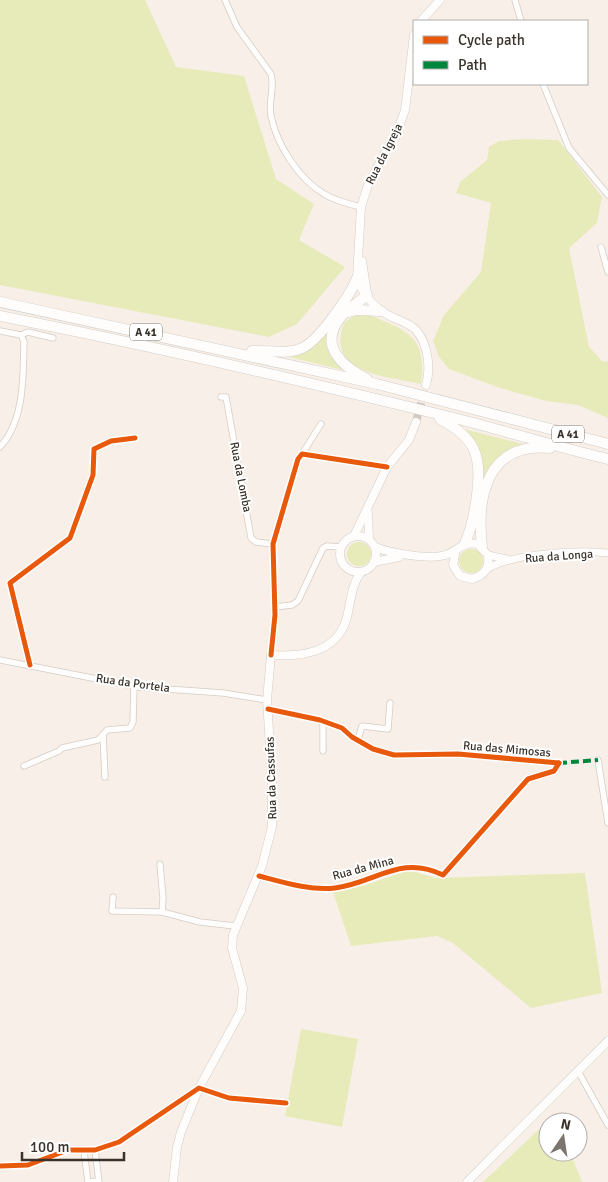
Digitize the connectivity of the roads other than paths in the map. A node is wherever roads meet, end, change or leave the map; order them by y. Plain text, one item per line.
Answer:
1 (225, 0) edge
2 (440, 0) edge
3 (515, 0) edge
4 (422, 20) edge
5 (521, 20) edge
6 (413, 43) edge
7 (543, 85) edge
8 (608, 195) edge
9 (361, 207) junction
10 (359, 242) junction
11 (601, 247) dead end
12 (608, 272) edge
13 (357, 278) junction
14 (367, 295) junction
15 (0, 302) edge
16 (342, 310) junction
17 (381, 311) junction
18 (0, 316) edge
19 (0, 331) edge
20 (21, 335) junction
21 (53, 338) dead end
22 (238, 352) junction
23 (377, 384) junction
24 (426, 385) tunnel mouth
25 (221, 397) dead end
26 (426, 412) junction
27 (416, 422) tunnel mouth
28 (321, 424) dead end
29 (135, 438) dead end
30 (608, 444) edge
31 (0, 447) edge
32 (569, 450) junction
33 (302, 454) junction
34 (608, 459) edge
35 (387, 467) junction
36 (369, 507) junction
37 (354, 536) junction
38 (369, 539) junction
39 (273, 544) junction
40 (466, 544) junction
41 (341, 547) junction
42 (375, 547) junction
43 (456, 550) junction
44 (485, 551) junction
45 (608, 553) edge
46 (510, 559) junction
47 (374, 562) junction
48 (453, 565) junction
49 (347, 568) junction
50 (487, 569) junction
51 (361, 572) junction
52 (353, 586) junction
53 (274, 607) junction
54 (271, 655) junction
55 (0, 660) edge
56 (30, 665) junction
57 (134, 686) junction
58 (267, 700) junction
59 (390, 703) dead end
60 (268, 709) junction
61 (323, 721) junction
62 (103, 735) junction
63 (358, 740) junction
64 (323, 751) dead end
65 (598, 760) dead end
66 (24, 766) dead end
67 (105, 777) dead end
68 (608, 823) edge
69 (160, 864) dead end
70 (443, 875) joint
71 (259, 876) junction
72 (113, 897) dead end
73 (162, 912) junction
74 (235, 926) junction
75 (608, 1041) edge
76 (578, 1071) junction
77 (199, 1088) junction
78 (286, 1103) dead end
79 (608, 1125) edge
80 (95, 1150) junction
81 (84, 1151) junction
82 (0, 1166) edge
83 (98, 1181) edge
84 (88, 1182) edge
85 (173, 1182) edge
86 (467, 1182) edge

1 - 9 street
2 - 4 main road
3 - 5 street
6 - 9 main road, Rua da Igreja
7 - 8 street
9 - 10 main road, Rua da Igreja
10 - 13 main road, Rua da Igreja
10 - 14 main road, Rua da Igreja
11 - 12 street
13 - 14 main road
13 - 16 highway
14 - 16 highway
14 - 17 main road
15 - 22 highway, A 41
16 - 17 highway
16 - 22 highway
16 - 23 highway
17 - 24 main road
18 - 26 highway, A 41
19 - 20 street
20 - 21 street
20 - 31 street
22 - 23 highway, A 41
23 - 30 highway, A 41
25 - 39 street, Rua da Lomba
26 - 32 highway, A 41
26 - 40 highway
27 - 35 main road
28 - 33 street, Rua da Cassufas
29 - 56 street
32 - 34 highway, A 41
32 - 44 highway
33 - 35 street
33 - 39 street, Rua da Cassufas
35 - 36 main road
36 - 37 main road
36 - 38 main road
37 - 38 main road
37 - 41 main road
38 - 42 main road
39 - 53 street, Rua da Cassufas
40 - 43 main road
40 - 44 main road, Rua da Longa
41 - 49 main road
41 - 53 street
42 - 43 main road
42 - 47 main road
43 - 48 main road
44 - 46 street, Rua da Longa
44 - 50 main road
45 - 46 street, Rua da Longa
46 - 50 street, Rua da Longa
47 - 48 main road, Rua da Longa
47 - 51 main road, Rua da Longa
48 - 50 main road, Rua da Longa
49 - 51 main road
49 - 52 main road
51 - 52 main road
52 - 54 main road
53 - 54 street, Rua da Cassufas
54 - 58 main road, Rua da Cassufas
55 - 56 street, Rua da Portela
56 - 57 street, Rua da Portela
57 - 58 street, Rua da Portela
57 - 62 street
58 - 60 main road, Rua da Cassufas
59 - 63 street
60 - 61 street, Rua das Mimosas
60 - 71 main road, Rua da Cassufas
61 - 63 street, Rua das Mimosas
61 - 64 street
62 - 66 street
62 - 67 street
63 - 70 street, Rua das Mimosas
65 - 68 street
69 - 73 street
70 - 71 street, Rua da Mina
71 - 74 main road, Rua da Cassufas
72 - 73 street
73 - 74 street
74 - 77 main road, Rua da Cassufas
75 - 76 main road
76 - 79 street
76 - 86 main road
77 - 78 street
77 - 80 street
77 - 85 main road, Rua da Cassufas
80 - 81 street
80 - 83 street
81 - 82 street
81 - 84 street
83 - 84 street

